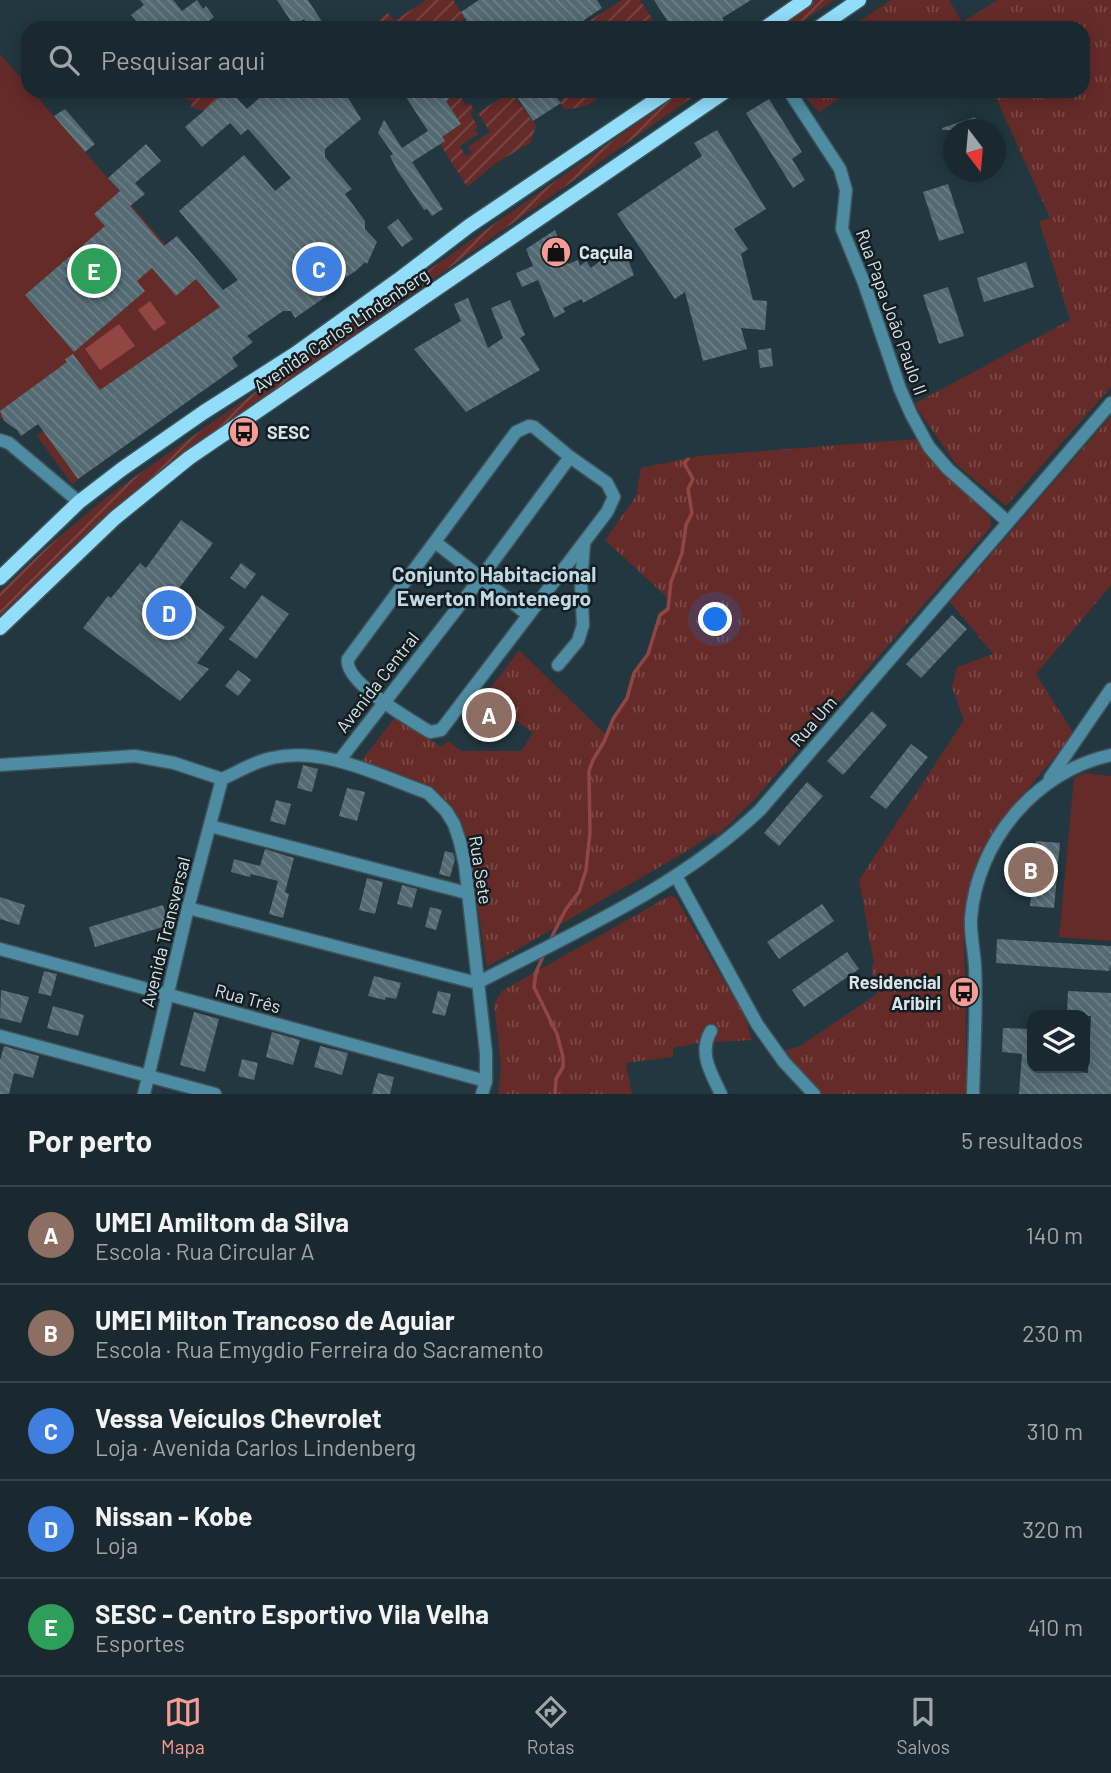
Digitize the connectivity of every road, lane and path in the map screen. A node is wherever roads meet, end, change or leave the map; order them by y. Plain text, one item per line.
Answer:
1 (805, 0) edge
2 (859, 0) edge
3 (775, 21) edge
4 (828, 21) edge
5 (659, 98) edge
6 (716, 98) edge
7 (794, 98) edge
8 (1111, 403) edge
9 (0, 440) edge
10 (570, 457) junction
11 (79, 502) junction
12 (1008, 522) junction
13 (435, 542) junction
14 (584, 544) junction
15 (0, 578) edge
16 (480, 579) junction
17 (527, 614) junction
18 (0, 628) edge
19 (558, 665) dead end
20 (1111, 689) edge
21 (383, 702) junction
22 (1111, 755) edge
23 (339, 761) junction
24 (0, 765) edge
25 (222, 779) junction
26 (1046, 783) junction
27 (209, 826) junction
28 (676, 876) junction
29 (467, 893) junction
30 (188, 908) junction
31 (0, 949) edge
32 (477, 984) junction
33 (168, 994) junction
34 (711, 1031) dead end
35 (0, 1036) edge
36 (149, 1075) junction
37 (486, 1081) junction
38 (144, 1094) edge
39 (215, 1094) edge
40 (482, 1094) edge
41 (721, 1094) edge
42 (814, 1094) edge
43 (973, 1094) edge

1 - 3 main road
2 - 4 main road
5 - 11 main road, Avenida Carlos Lindenberg
6 - 18 main road, Avenida Carlos Lindenberg
7 - 12 street, Rua Papa João Paulo II
8 - 12 street, Rua Um
9 - 11 street
10 - 13 street
10 - 14 street
10 - 16 street, Avenida Central
11 - 15 main road, Avenida Carlos Lindenberg
12 - 28 street, Rua Um
13 - 16 street
13 - 21 street
14 - 17 street
14 - 19 street
16 - 17 street
16 - 21 street, Avenida Central
17 - 21 street
20 - 26 street
21 - 23 street, Avenida Central
22 - 26 street
23 - 25 street, Rua Sete
23 - 29 street, Rua Sete
24 - 25 street
25 - 27 street, Avenida Transversal
26 - 43 street
27 - 29 street
27 - 30 street, Avenida Transversal
28 - 32 street, Rua Um
28 - 42 street
29 - 32 street, Rua Sete
30 - 32 street
30 - 33 street, Avenida Transversal
31 - 33 street, Rua Três
32 - 37 street, Rua Sete
33 - 36 street, Avenida Transversal
33 - 37 street, Rua Três
34 - 41 street
35 - 36 street
36 - 38 street, Avenida Transversal
36 - 39 street
37 - 40 street, Rua Sete

